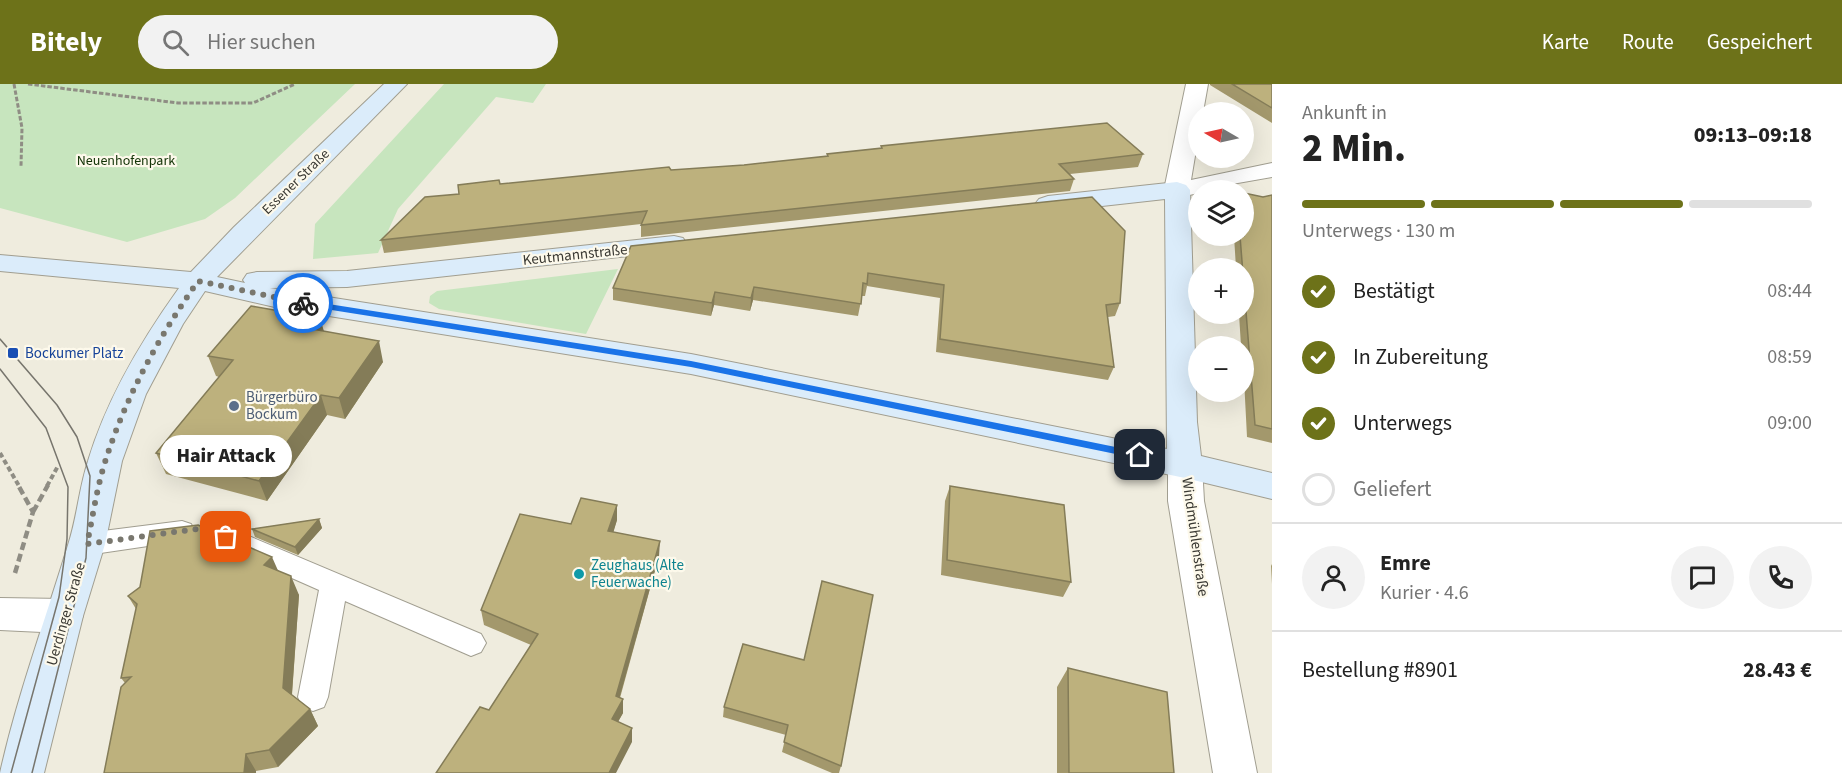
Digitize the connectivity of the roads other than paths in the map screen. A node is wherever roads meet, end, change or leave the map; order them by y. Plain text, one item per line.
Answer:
1 (396, 84) edge
2 (1197, 84) edge
3 (1272, 170) edge
4 (1178, 190) junction
5 (1023, 206) edge
6 (703, 241) edge
7 (0, 263) edge
8 (198, 281) junction
9 (1185, 465) junction
10 (1272, 486) edge
11 (87, 544) junction
12 (334, 583) junction
13 (0, 614) edge
14 (63, 616) junction
15 (471, 643) dead end
16 (313, 697) dead end
17 (22, 773) edge
18 (1235, 773) edge

1 - 8 street, Essener Straße
2 - 4 street, Windmühlenstraße
3 - 4 street
4 - 5 street
4 - 9 street, Windmühlenstraße
6 - 8 street, Keutmannstraße
7 - 8 street
8 - 9 street
8 - 11 street, Uerdinger Straße
9 - 10 street
9 - 18 street, Windmühlenstraße
11 - 12 lane
11 - 14 street, Uerdinger Straße
12 - 15 lane
12 - 16 lane
13 - 14 street
14 - 17 street, Uerdinger Straße

